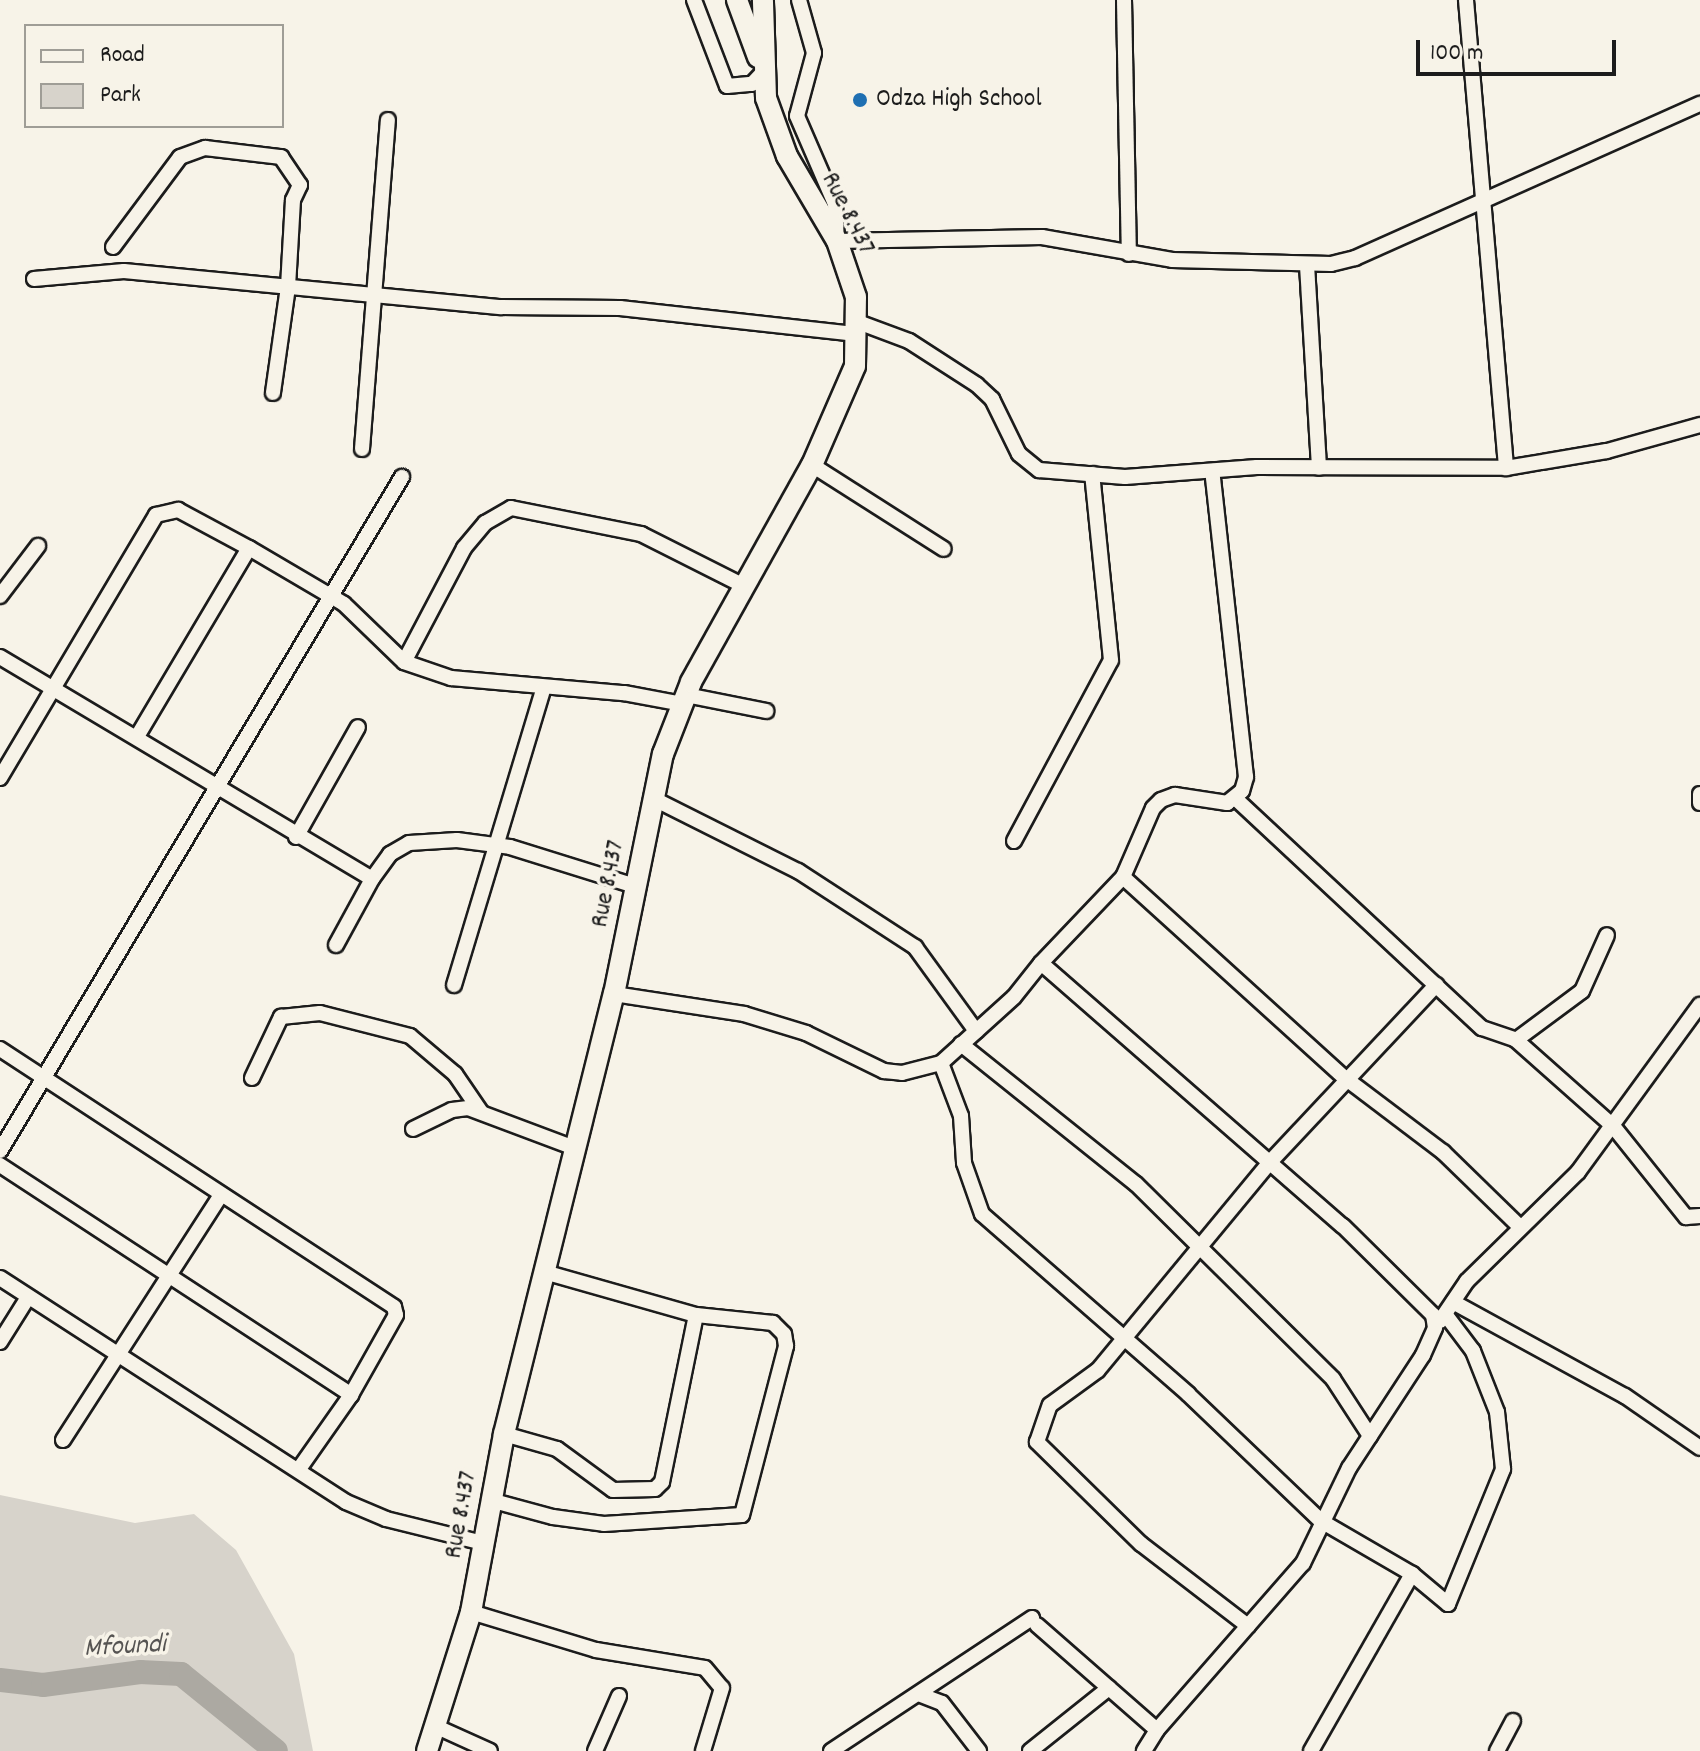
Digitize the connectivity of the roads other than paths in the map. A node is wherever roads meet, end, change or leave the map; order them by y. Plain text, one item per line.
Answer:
1 (694, 0) edge
2 (737, 0) edge
3 (763, 0) edge
4 (799, 0) edge
5 (1124, 0) edge
6 (1466, 0) edge
7 (763, 72) junction
8 (1700, 104) edge
9 (388, 120) dead end
10 (1481, 203) junction
11 (837, 241) junction
12 (113, 247) dead end
13 (1129, 254) junction
14 (1307, 265) junction
15 (34, 279) dead end
16 (288, 287) junction
17 (372, 293) junction
18 (857, 328) junction
19 (273, 393) dead end
20 (1700, 425) edge
21 (362, 449) dead end
22 (812, 465) junction
23 (1319, 468) junction
24 (1506, 468) junction
25 (1212, 471) junction
26 (1092, 474) junction
27 (402, 477) dead end
28 (38, 546) dead end
29 (249, 548) junction
30 (944, 549) dead end
31 (744, 586) junction
32 (330, 593) junction
33 (0, 596) edge
34 (0, 657) edge
35 (404, 662) junction
36 (55, 686) junction
37 (544, 687) junction
38 (684, 700) junction
39 (766, 711) dead end
40 (358, 727) dead end
41 (138, 735) junction
42 (0, 778) edge
43 (215, 787) junction
44 (1700, 794) edge
45 (654, 799) junction
46 (1236, 799) junction
47 (1700, 803) edge
48 (296, 837) junction
49 (1014, 841) dead end
50 (498, 845) junction
51 (1123, 877) junction
52 (372, 879) junction
53 (635, 886) junction
54 (1607, 935) dead end
55 (336, 945) dead end
56 (1041, 963) junction
57 (454, 985) dead end
58 (1436, 985) junction
59 (614, 994) junction
60 (1700, 1005) edge
61 (976, 1031) junction
62 (1516, 1040) junction
63 (961, 1044) junction
64 (0, 1049) edge
65 (941, 1063) junction
66 (46, 1075) junction
67 (252, 1078) dead end
68 (1345, 1078) junction
69 (481, 1112) junction
70 (1613, 1126) junction
71 (413, 1129) dead end
72 (572, 1147) junction
73 (0, 1151) edge
74 (1270, 1162) junction
75 (0, 1165) edge
76 (220, 1196) junction
77 (1700, 1216) edge
78 (1520, 1227) junction
79 (1200, 1251) junction
80 (544, 1272) junction
81 (172, 1277) junction
82 (0, 1278) edge
83 (27, 1299) junction
84 (1449, 1308) junction
85 (696, 1315) junction
86 (1435, 1328) junction
87 (1123, 1336) junction
88 (0, 1342) edge
89 (119, 1359) junction
90 (351, 1395) junction
91 (504, 1434) junction
92 (1370, 1436) junction
93 (63, 1440) dead end
94 (1700, 1448) edge
95 (299, 1469) junction
96 (490, 1500) junction
97 (1321, 1521) junction
98 (483, 1543) junction
99 (1412, 1574) junction
100 (471, 1612) junction
101 (1248, 1626) junction
102 (1109, 1688) junction
103 (921, 1695) junction
104 (619, 1696) dead end
105 (1513, 1721) dead end
106 (437, 1727) junction
107 (1157, 1730) junction
108 (427, 1751) edge
109 (490, 1751) edge
110 (595, 1751) edge
111 (703, 1751) edge
112 (831, 1751) edge
113 (979, 1751) edge
114 (1030, 1751) edge
115 (1144, 1751) edge
116 (1311, 1751) edge
117 (1497, 1751) edge

1 - 7 street
2 - 7 main road, Rue 8.437
3 - 7 main road, Rue 8.437
4 - 11 street
5 - 13 street
6 - 10 street
7 - 11 main road, Rue 8.437
8 - 10 street
9 - 17 street
10 - 14 street
10 - 24 street
11 - 13 street
11 - 18 main road, Rue 8.437
12 - 16 street
13 - 14 street
14 - 23 street
15 - 16 street
16 - 17 street
16 - 19 street
17 - 18 street
17 - 21 street
18 - 22 main road, Rue 8.437
18 - 26 street
20 - 24 street
22 - 30 street
22 - 31 main road, Rue 8.437
23 - 24 street
23 - 25 street
25 - 26 street
25 - 46 street
26 - 49 street
27 - 32 street
28 - 33 street
29 - 32 street
29 - 36 street
29 - 41 street
31 - 35 street
31 - 38 main road, Rue 8.437
32 - 35 street
32 - 43 street
34 - 36 street
35 - 37 street
36 - 41 street
36 - 42 street
37 - 38 street
37 - 50 street
38 - 39 street
38 - 45 main road, Rue 8.437
40 - 48 street
41 - 43 street
43 - 48 street
43 - 66 street
44 - 47 street
45 - 53 main road, Rue 8.437
45 - 61 street
46 - 51 street
46 - 58 street
48 - 52 street
50 - 52 street
50 - 53 street
50 - 57 street
51 - 56 street
51 - 68 street
52 - 55 street
53 - 59 main road, Rue 8.437
54 - 62 street
56 - 61 street
56 - 74 street
58 - 62 street
58 - 68 street
59 - 65 street
59 - 72 main road, Rue 8.437
60 - 70 street
61 - 63 street
62 - 70 street
63 - 65 street
63 - 79 street
64 - 66 street
65 - 87 street
66 - 73 street
66 - 76 street
67 - 69 street
68 - 74 street
68 - 78 street
69 - 71 street
69 - 72 street
70 - 77 street
70 - 78 street
72 - 80 main road, Rue 8.437
74 - 79 street
74 - 86 street
75 - 81 street
76 - 81 street
76 - 90 street
78 - 84 street
79 - 87 street
79 - 92 street
80 - 85 street
80 - 91 main road, Rue 8.437
81 - 89 street
81 - 90 street
82 - 83 street
83 - 88 street
83 - 89 street
84 - 86 street
84 - 94 street
84 - 99 street
85 - 91 street
85 - 96 street
86 - 92 street
87 - 97 street
87 - 101 street
89 - 93 street
89 - 95 street
90 - 95 street
91 - 96 main road, Rue 8.437
92 - 97 street
95 - 98 street
96 - 98 main road, Rue 8.437
97 - 99 street
97 - 101 street
98 - 100 main road, Rue 8.437
99 - 116 street
100 - 106 main road, Rue 8.437
100 - 111 street
101 - 107 street
102 - 103 street
102 - 107 street
102 - 114 street
103 - 112 street
103 - 113 street
104 - 110 street
105 - 117 street
106 - 108 main road, Rue 8.437
106 - 109 street
107 - 115 street

